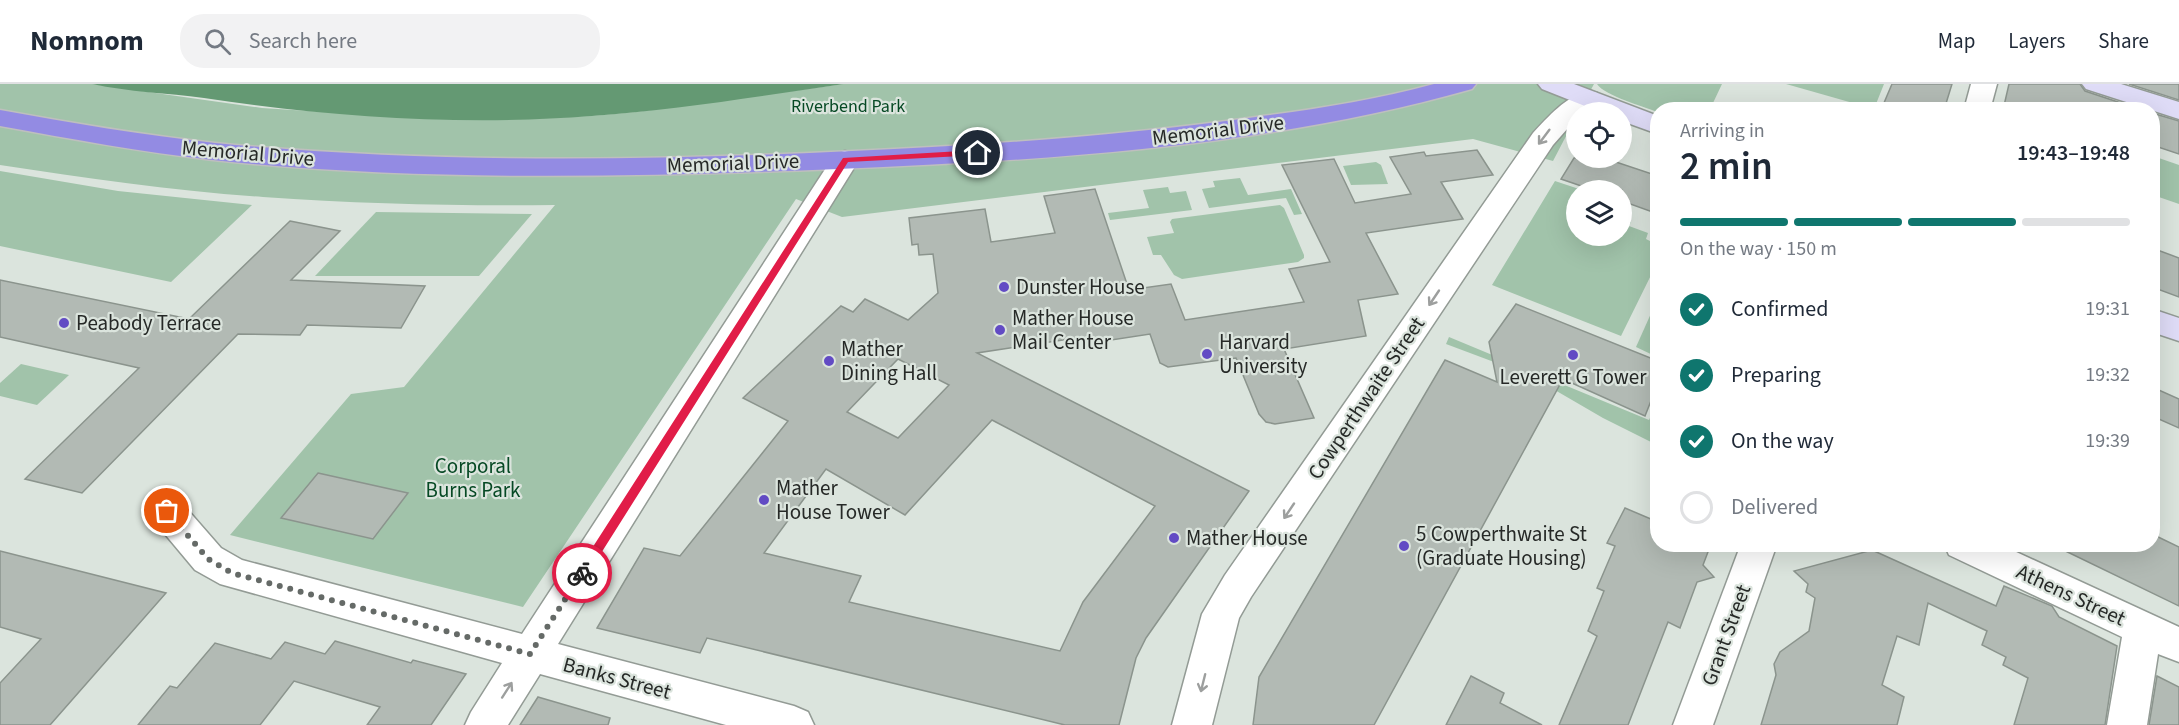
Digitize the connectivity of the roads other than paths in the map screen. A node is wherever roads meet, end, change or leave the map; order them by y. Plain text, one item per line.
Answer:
1 (1463, 84) edge
2 (1551, 84) edge
3 (1984, 84) edge
4 (2095, 84) edge
5 (1588, 99) junction
6 (1979, 102) edge
7 (2151, 102) edge
8 (2160, 105) edge
9 (2179, 111) edge
10 (0, 118) edge
11 (1650, 123) edge
12 (845, 160) junction
13 (2160, 323) edge
14 (2179, 330) edge
15 (167, 511) dead end
16 (1756, 552) edge
17 (1979, 552) edge
18 (2143, 628) junction
19 (2179, 645) edge
20 (530, 654) junction
21 (484, 725) edge
22 (794, 725) edge
23 (1192, 725) edge
24 (1693, 725) edge
25 (2127, 725) edge

1 - 12 highway, Memorial Drive
2 - 5 street
3 - 6 street
4 - 7 street
5 - 11 street
5 -> 23 street, Cowperthwaite Street
8 - 9 street
10 - 12 highway, Memorial Drive
12 - 20 street
13 - 14 street
15 - 20 street, Banks Street
16 - 24 street, Grant Street
17 - 18 street, Athens Street
18 - 19 street, Athens Street
18 - 25 street
21 -> 20 street
20 - 22 street, Banks Street

